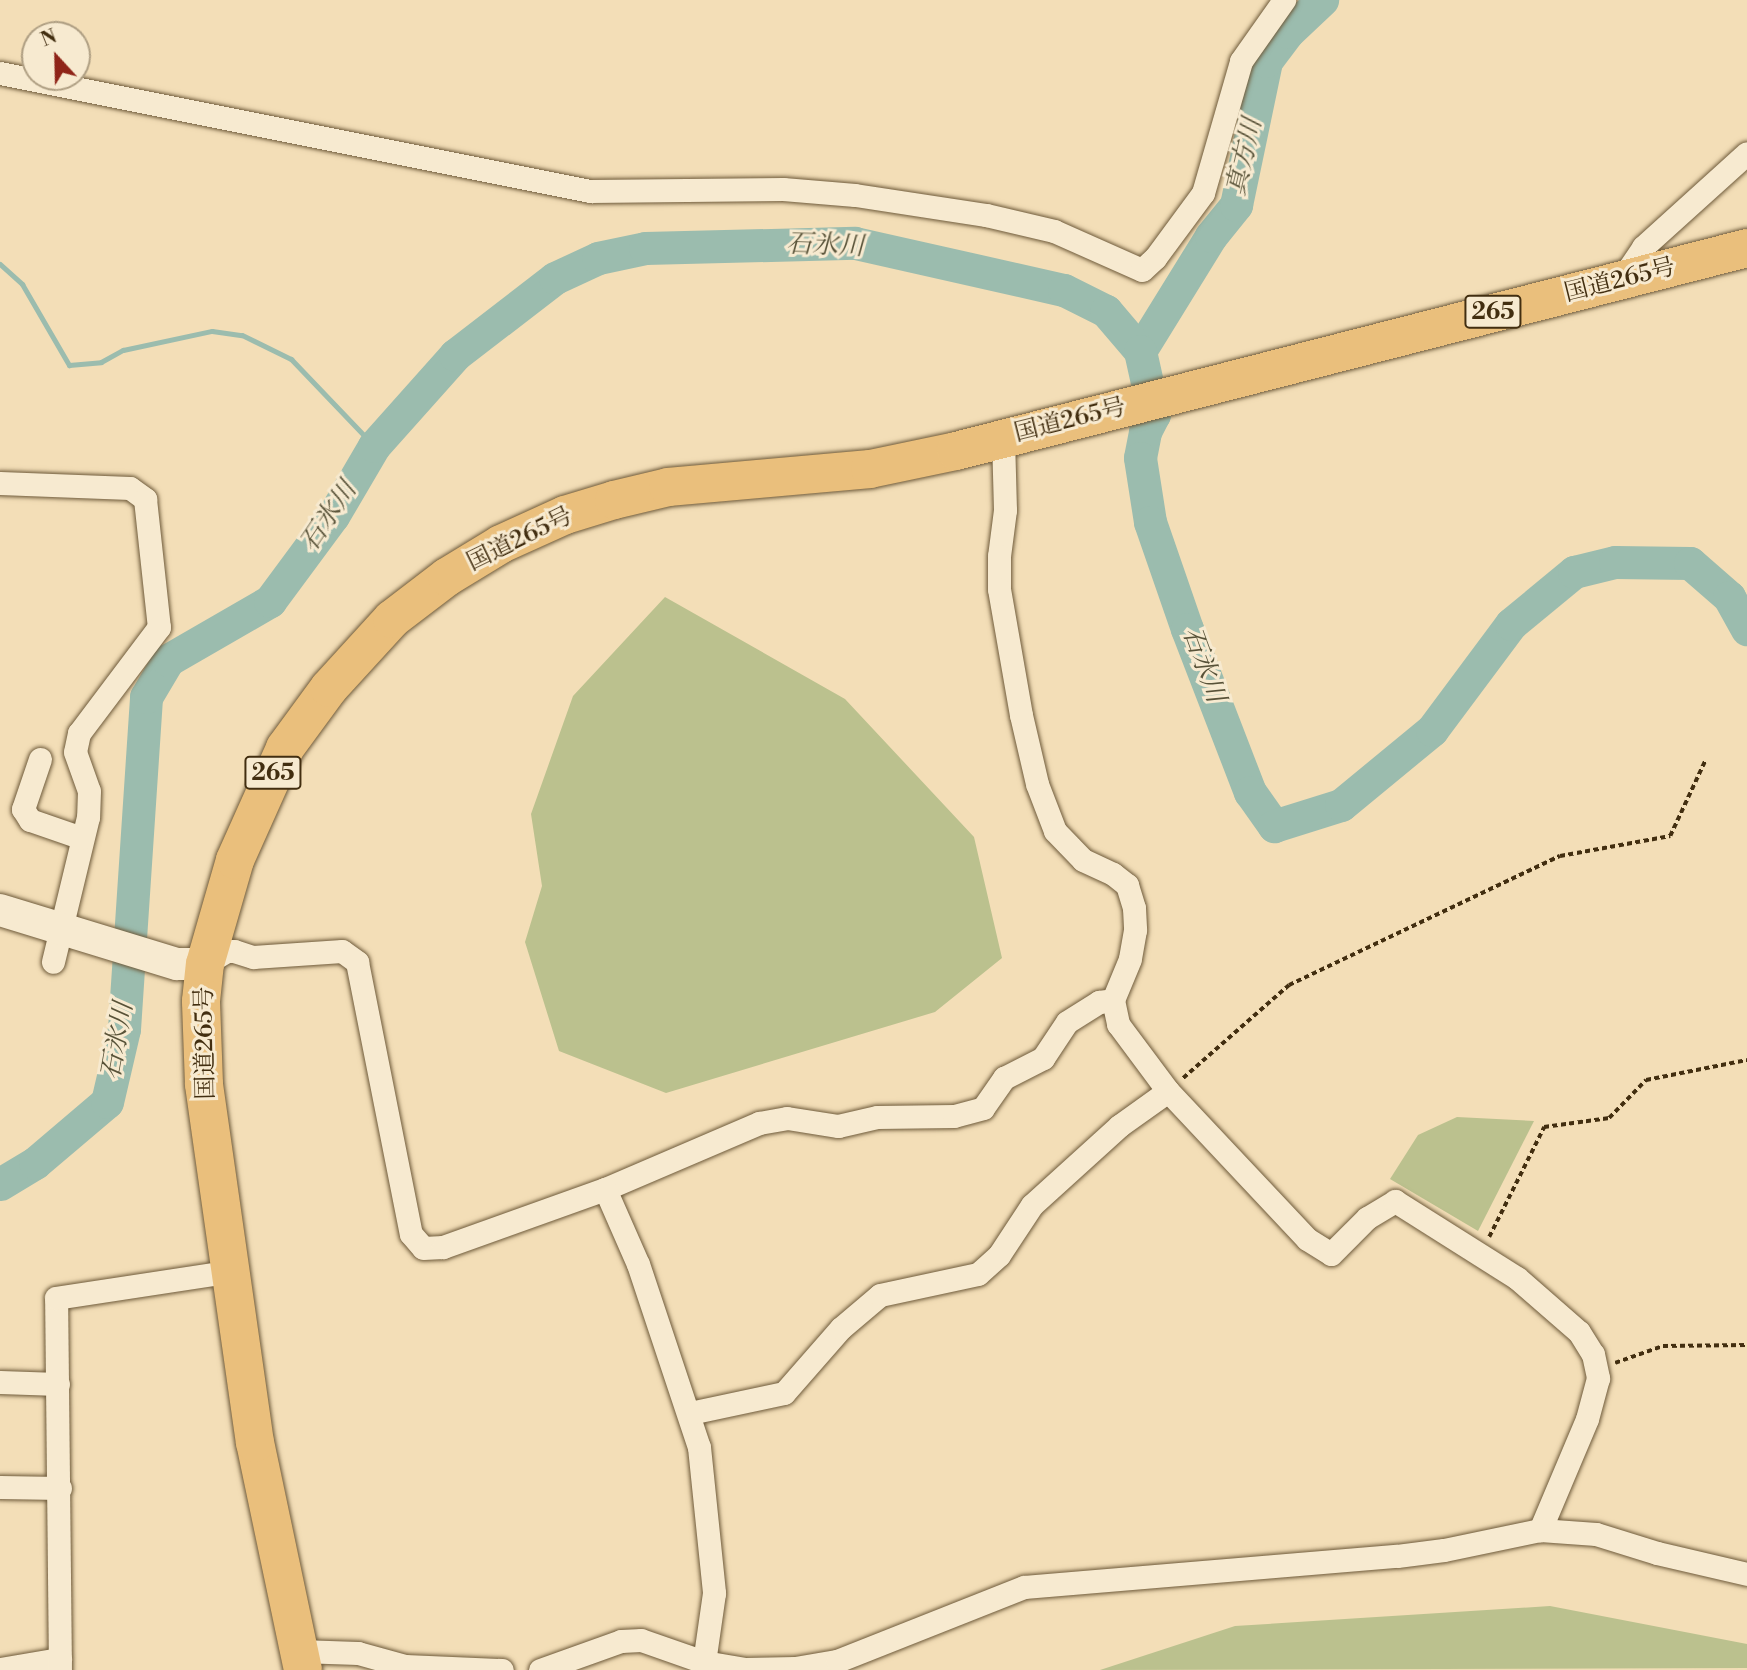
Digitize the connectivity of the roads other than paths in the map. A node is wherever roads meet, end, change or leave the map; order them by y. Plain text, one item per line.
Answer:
1 (1283, 0) edge
2 (0, 73) edge
3 (1747, 153) edge
4 (1747, 248) edge
5 (1621, 280) junction
6 (1003, 438) junction
7 (0, 483) edge
8 (40, 759) dead end
9 (82, 838) junction
10 (0, 910) edge
11 (64, 928) junction
12 (52, 962) dead end
13 (191, 964) junction
14 (1113, 1000) junction
15 (1168, 1091) junction
16 (605, 1189) junction
17 (232, 1271) junction
18 (0, 1382) edge
19 (58, 1384) junction
20 (690, 1413) junction
21 (0, 1487) edge
22 (60, 1488) junction
23 (1540, 1530) junction
24 (1747, 1574) edge
25 (301, 1660) edge
26 (704, 1662) junction
27 (60, 1665) edge
28 (0, 1669) edge
29 (502, 1670) edge
30 (540, 1670) edge

1 - 2 street
3 - 5 street
4 - 5 highway, 国道265号 / 265
5 - 6 highway, 国道265号 / 265
6 - 13 highway, 国道265号 / 265
6 - 14 street
7 - 9 street
8 - 9 street
9 - 11 street
10 - 11 main road
11 - 12 street
11 - 13 main road
13 - 16 street
13 - 17 highway, 国道265号 / 265
14 - 15 street
14 - 16 street
15 - 20 street
15 - 23 street
16 - 20 street
17 - 19 street
17 - 25 highway, 国道265号 / 265
18 - 19 street
19 - 22 street
20 - 26 street
21 - 22 street
22 - 27 street
23 - 24 street
23 - 26 street
25 - 29 street
26 - 30 street
27 - 28 street

